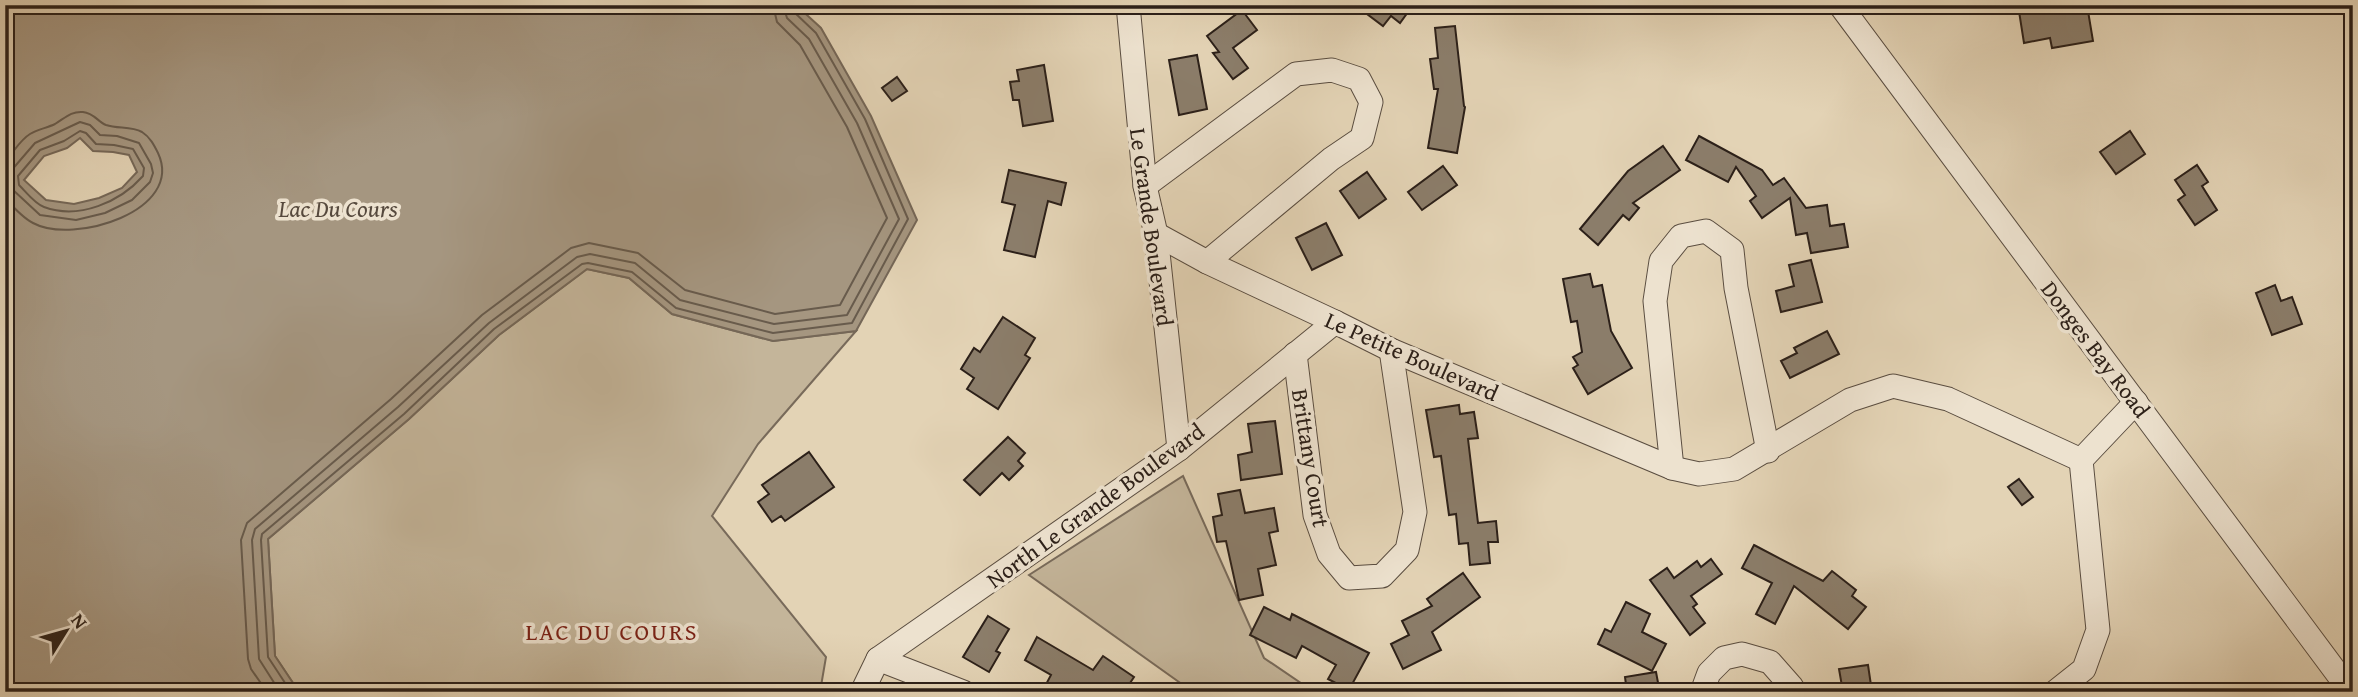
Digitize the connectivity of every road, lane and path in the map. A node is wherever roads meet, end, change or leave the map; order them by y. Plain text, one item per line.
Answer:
1 (1128, 5) edge
2 (1840, 5) edge
3 (1145, 186) junction
4 (1156, 234) junction
5 (1206, 262) junction
6 (1335, 322) junction
7 (1391, 350) junction
8 (1296, 354) junction
9 (2136, 402) junction
10 (1179, 449) junction
11 (1768, 451) junction
12 (2081, 460) junction
13 (1672, 468) junction
14 (878, 659) junction
15 (862, 692) edge
16 (963, 692) edge
17 (1702, 692) edge
18 (1792, 692) edge
19 (2054, 692) edge
20 (2351, 692) edge

1 - 3 street, Le Grande Boulevard
2 - 9 street, Donges Bay Road
3 - 4 street, Le Grande Boulevard
3 - 5 street
4 - 5 street, Le Petite Boulevard
4 - 10 street, Le Grande Boulevard
5 - 6 street, Le Petite Boulevard
6 - 7 street, Le Petite Boulevard
6 - 8 street, North Le Grande Boulevard
7 - 8 street, Brittany Court
7 - 13 street, Le Petite Boulevard
8 - 10 street, North Le Grande Boulevard
9 - 12 street
9 - 20 street, Donges Bay Road
10 - 14 street, North Le Grande Boulevard
11 - 12 street, Le Petite Boulevard
11 - 13 street, Le Petite Boulevard
11 - 13 street
12 - 19 street
14 - 15 street, North Le Grande Boulevard
14 - 16 street
17 - 18 street

